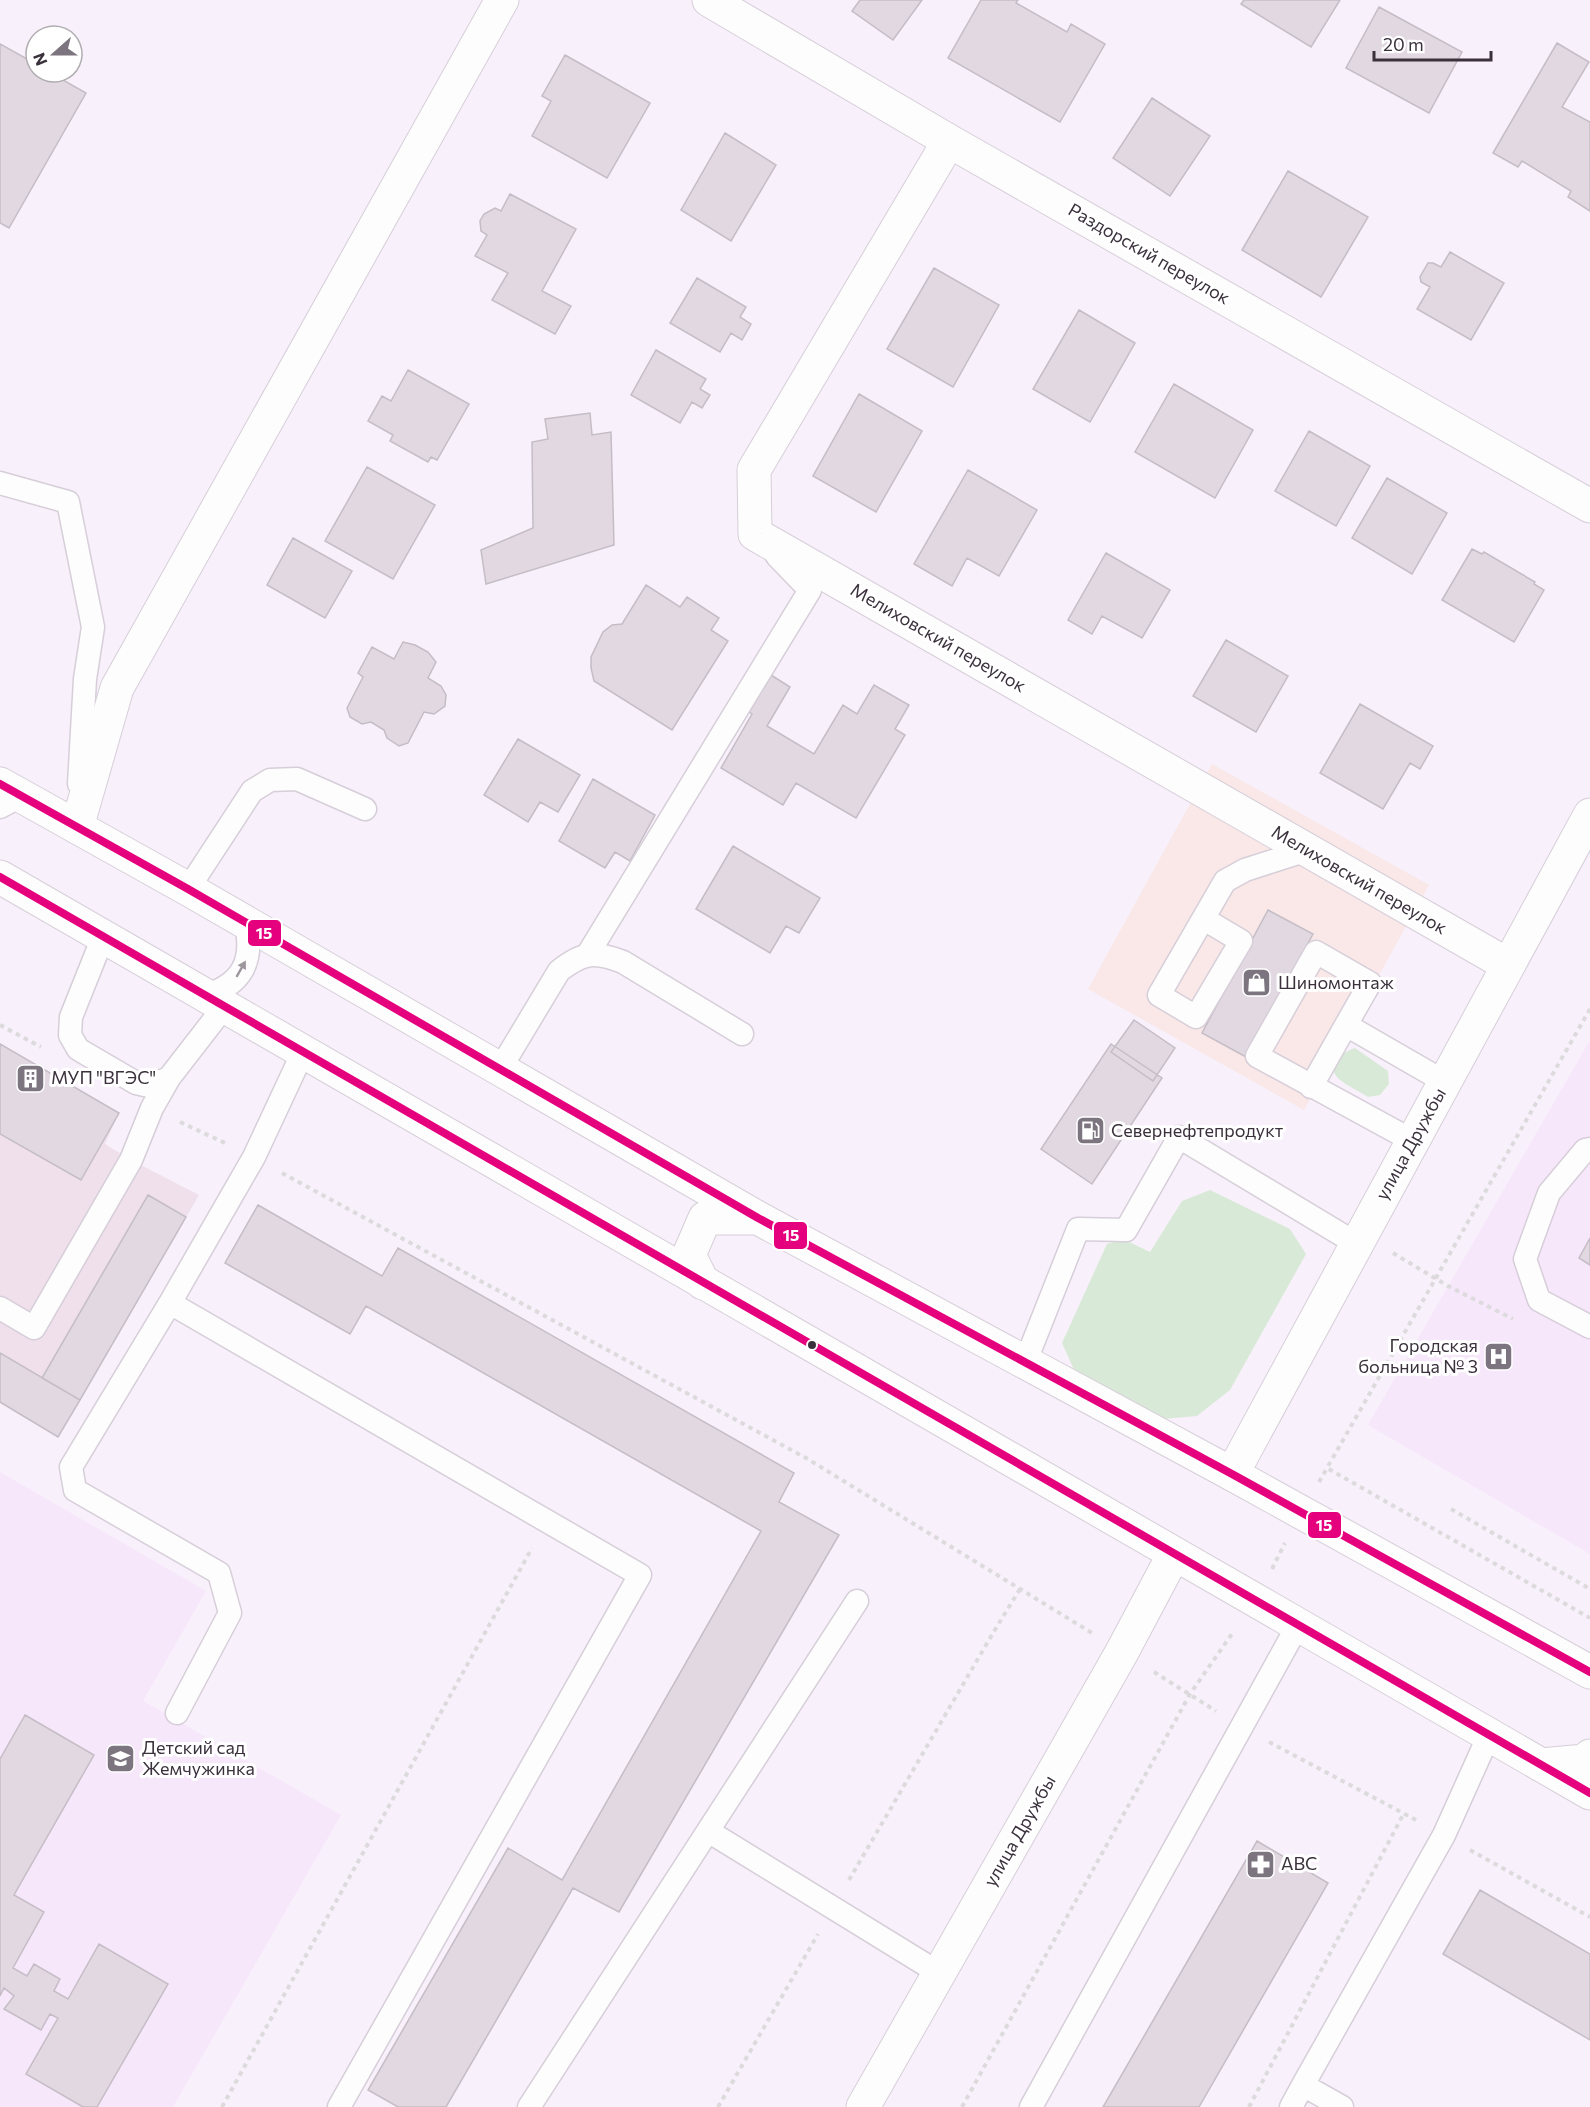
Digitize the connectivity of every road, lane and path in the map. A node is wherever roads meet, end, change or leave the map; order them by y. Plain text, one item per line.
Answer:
1 (502, 0) edge
2 (708, 0) edge
3 (950, 141) junction
4 (0, 483) edge
5 (1590, 506) edge
6 (755, 534) junction
7 (7, 796) edge
8 (365, 809) dead end
9 (1590, 814) edge
10 (77, 827) junction
11 (1307, 850) junction
12 (0, 877) edge
13 (188, 889) junction
14 (1204, 919) dead end
15 (246, 924) junction
16 (102, 937) junction
17 (588, 954) junction
18 (1508, 965) junction
19 (214, 1001) junction
20 (1590, 1008) edge
21 (1346, 1024) junction
22 (0, 1025) edge
23 (742, 1034) dead end
24 (51, 1052) dead end
25 (303, 1052) junction
26 (500, 1070) junction
27 (169, 1078) junction
28 (1445, 1082) junction
29 (1311, 1087) junction
30 (152, 1108) junction
31 (1413, 1141) junction
32 (1590, 1149) edge
33 (254, 1157) junction
34 (758, 1218) junction
35 (1359, 1239) junction
36 (1436, 1279) junction
37 (703, 1283) junction
38 (1448, 1286) dead end
39 (170, 1303) junction
40 (0, 1308) edge
41 (1590, 1327) edge
42 (1025, 1363) junction
43 (1232, 1474) junction
44 (1451, 1509) dead end
45 (547, 1521) junction
46 (1174, 1554) junction
47 (1020, 1589) junction
48 (1590, 1589) edge
49 (857, 1601) dead end
50 (1590, 1618) edge
51 (1298, 1625) junction
52 (1122, 1652) junction
53 (1586, 1674) edge
54 (1190, 1694) junction
55 (177, 1713) dead end
56 (1241, 1727) junction
57 (1489, 1735) junction
58 (1590, 1756) edge
59 (1541, 1765) junction
60 (1590, 1793) edge
61 (1404, 1813) junction
62 (708, 1831) junction
63 (1444, 1835) junction
64 (833, 1908) junction
65 (1590, 1917) edge
66 (939, 1973) junction
67 (1303, 2085) junction
68 (222, 2107) edge
69 (339, 2107) edge
70 (529, 2107) edge
71 (718, 2107) edge
72 (863, 2107) edge
73 (962, 2107) edge
74 (1031, 2107) edge
75 (1249, 2107) edge
76 (1291, 2107) edge
77 (1342, 2107) edge

1 - 10 street
2 - 3 street, Раздорский переулок
3 - 5 street, Раздорский переулок
3 - 6 street
4 - 10 lane
6 - 11 street, Мелиховский переулок
6 - 17 lane
7 - 10 street
8 - 13 lane
9 - 18 street, улица Дружбы
10 - 13 street
11 - 14 lane
11 - 18 street, Мелиховский переулок
12 - 16 street
13 - 15 street
19 -> 15 lane
15 - 26 street
16 - 19 street
16 - 27 lane
17 - 23 lane
17 - 26 lane
18 - 28 street, улица Дружбы
19 - 25 street
19 - 27 lane
20 - 36 path
21 - 28 lane
21 - 29 lane
21 - 29 lane
22 - 24 path
25 - 33 lane
25 - 37 street
26 - 34 street
27 - 30 lane
28 - 31 street, улица Дружбы
29 - 31 lane
30 - 33 path
30 - 40 lane
31 - 35 street, улица Дружбы
32 - 41 lane
33 - 39 lane
33 - 47 path
34 - 37 street
34 - 42 street
35 - 36 path
35 - 42 lane
35 - 43 street, улица Дружбы
36 - 38 path
36 - 50 path
37 - 46 street
39 - 45 lane
39 - 55 lane
42 - 43 street
43 - 53 street
44 - 48 path
45 - 68 path
45 - 69 lane
46 - 51 street
46 - 52 street, улица Дружбы
47 - 52 path
47 - 64 path
49 - 62 lane
51 - 56 lane
51 - 57 street
52 - 54 path
52 - 66 street, улица Дружбы
54 - 56 path
54 - 73 path
56 - 61 path
56 - 74 lane
57 - 59 street
57 - 63 lane
58 - 59 street
59 - 60 street
61 - 63 path
61 - 75 path
62 - 64 lane
62 - 70 lane
63 - 65 path
63 - 67 lane
64 - 66 lane
64 - 71 path
66 - 72 street, улица Дружбы
67 - 76 lane
67 - 77 lane

